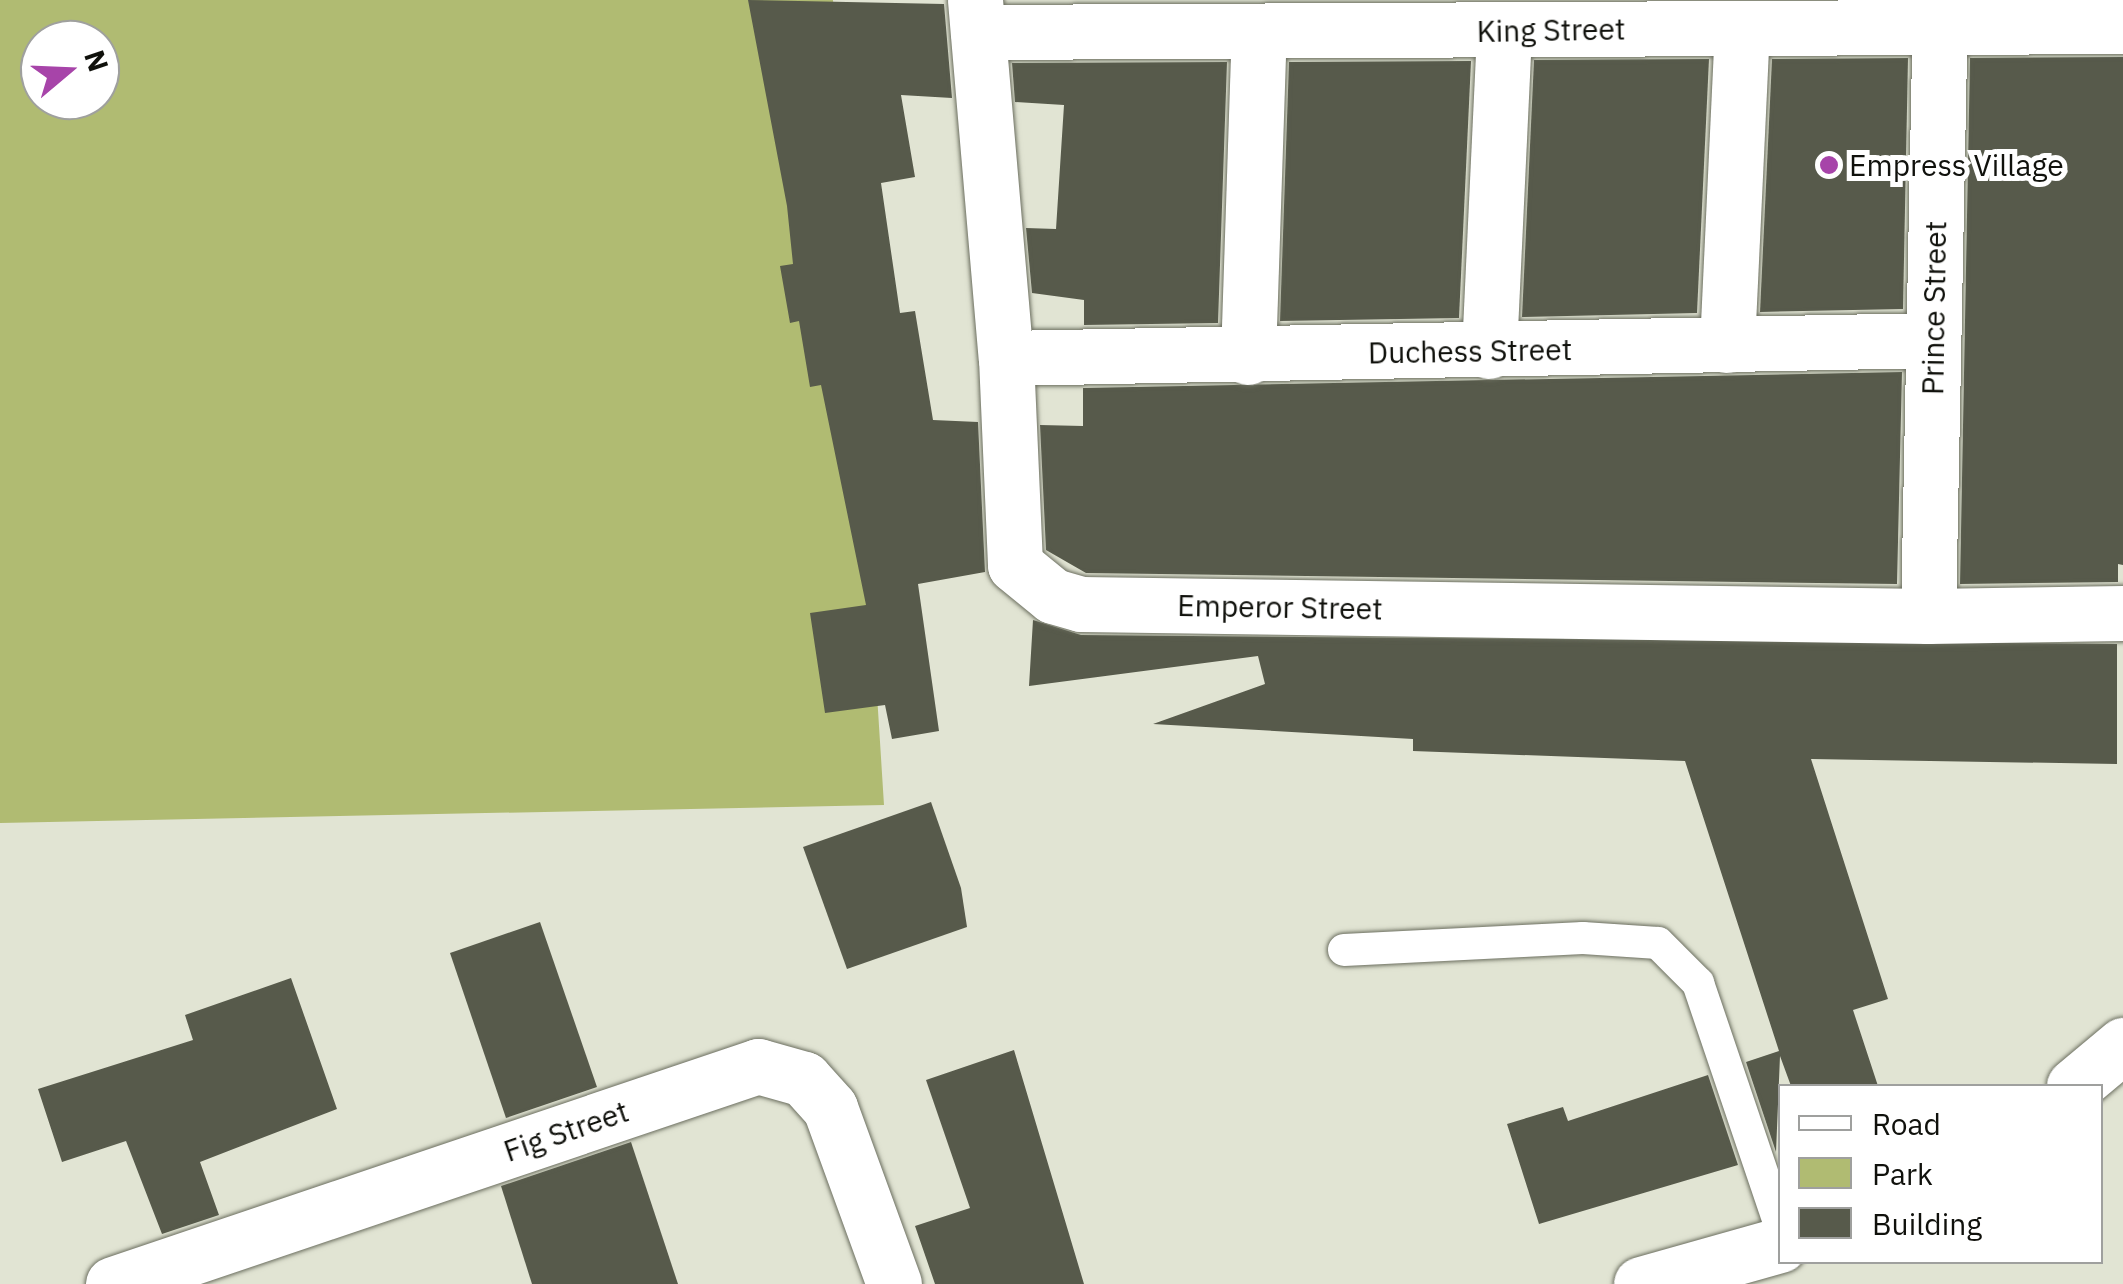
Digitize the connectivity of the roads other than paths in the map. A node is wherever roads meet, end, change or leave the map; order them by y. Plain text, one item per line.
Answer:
1 (1940, 14) edge
2 (976, 16) edge
3 (2123, 26) edge
4 (1742, 28) junction
5 (1504, 30) junction
6 (1259, 32) junction
7 (1933, 340) junction
8 (1727, 345) junction
9 (1489, 351) junction
10 (1248, 357) junction
11 (1006, 358) junction
12 (2123, 613) edge
13 (1928, 616) junction
14 (1344, 950) dead end
15 (2123, 1045) edge
16 (2076, 1084) edge
17 (1778, 1219) edge
18 (1778, 1246) edge
19 (113, 1284) edge
20 (894, 1284) edge
21 (1641, 1284) edge

1 - 3 street, King Street
1 - 4 street, King Street
1 - 7 street, Prince Street
2 - 6 street, King Street
2 - 11 street, Emperor Street
4 - 5 street, King Street
4 - 8 street
5 - 6 street, King Street
5 - 9 street
6 - 10 street
7 - 8 street, Duchess Street
7 - 13 street, Prince Street
8 - 9 street, Duchess Street
9 - 10 street, Duchess Street
10 - 11 street, Duchess Street
11 - 13 street, Emperor Street
12 - 13 street, Emperor Street
14 - 17 lane
15 - 16 street
18 - 21 street
19 - 20 street, Fig Street

